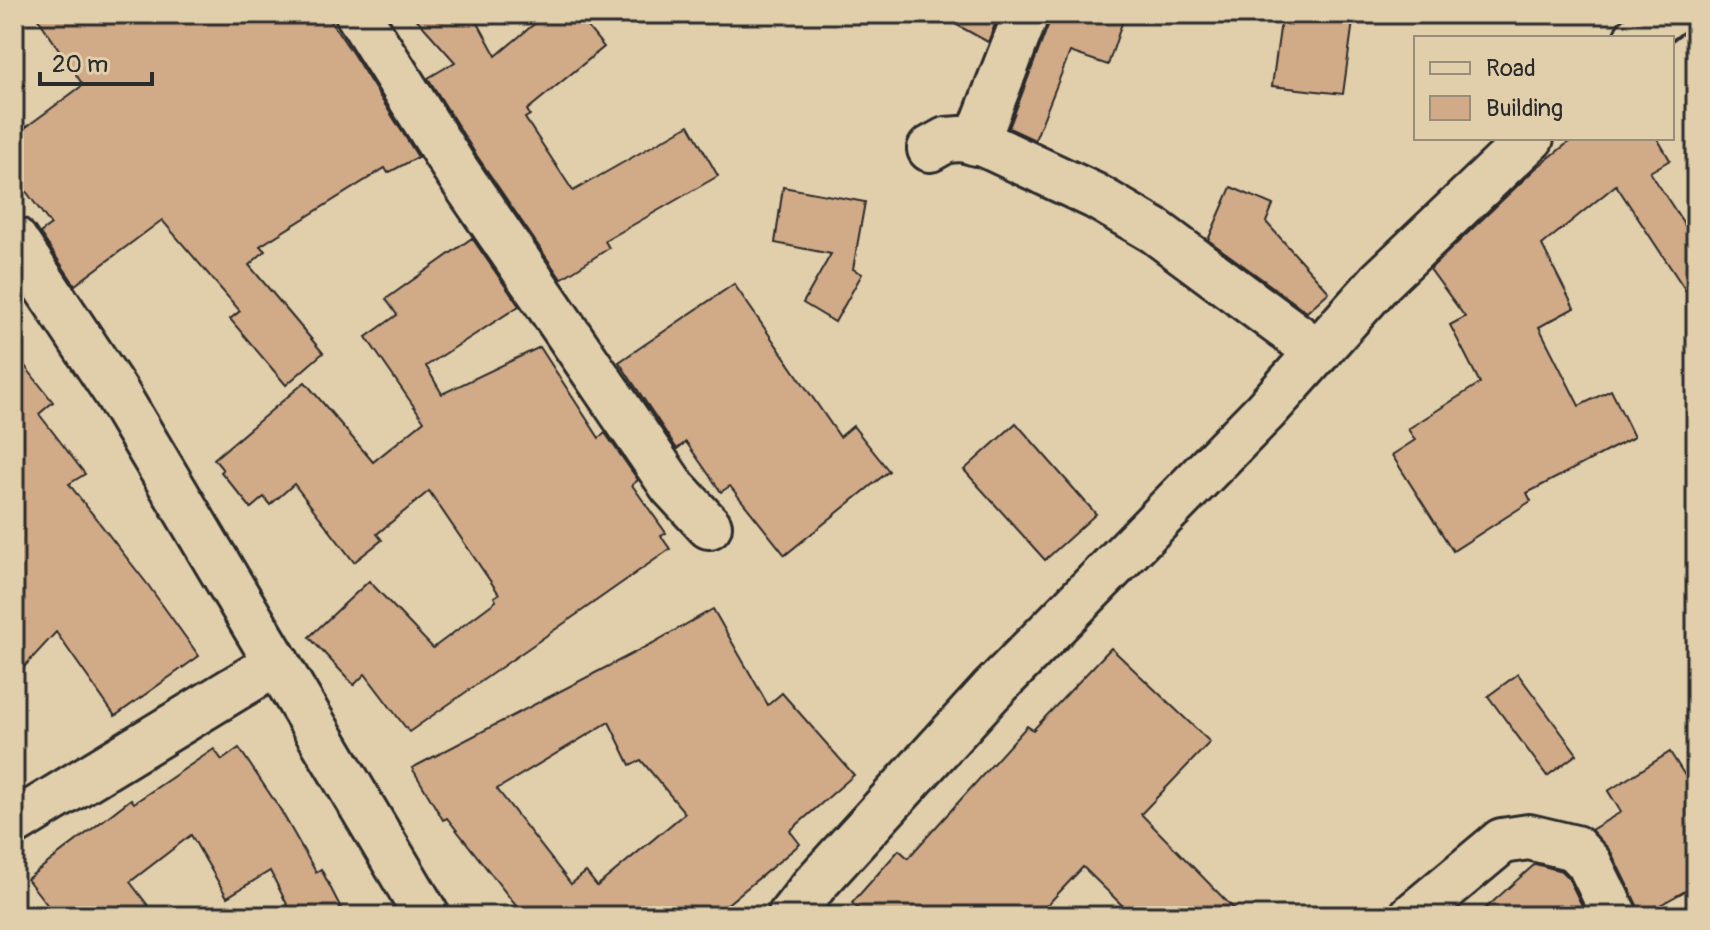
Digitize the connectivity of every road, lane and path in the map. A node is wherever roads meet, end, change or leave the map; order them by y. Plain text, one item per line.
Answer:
1 (358, 14) edge
2 (1026, 14) edge
3 (1668, 14) edge
4 (1640, 36) edge
5 (1529, 140) edge
6 (976, 143) junction
7 (930, 149) dead end
8 (14, 239) edge
9 (1318, 352) junction
10 (709, 526) dead end
11 (277, 663) junction
12 (14, 823) edge
13 (427, 916) edge
14 (790, 916) edge
15 (1412, 916) edge
16 (1615, 916) edge

1 - 10 street
2 - 6 street
3 - 4 street
5 - 9 street
6 - 7 street
6 - 9 street
8 - 11 street
9 - 14 street
11 - 12 street
11 - 13 street
15 - 16 street

